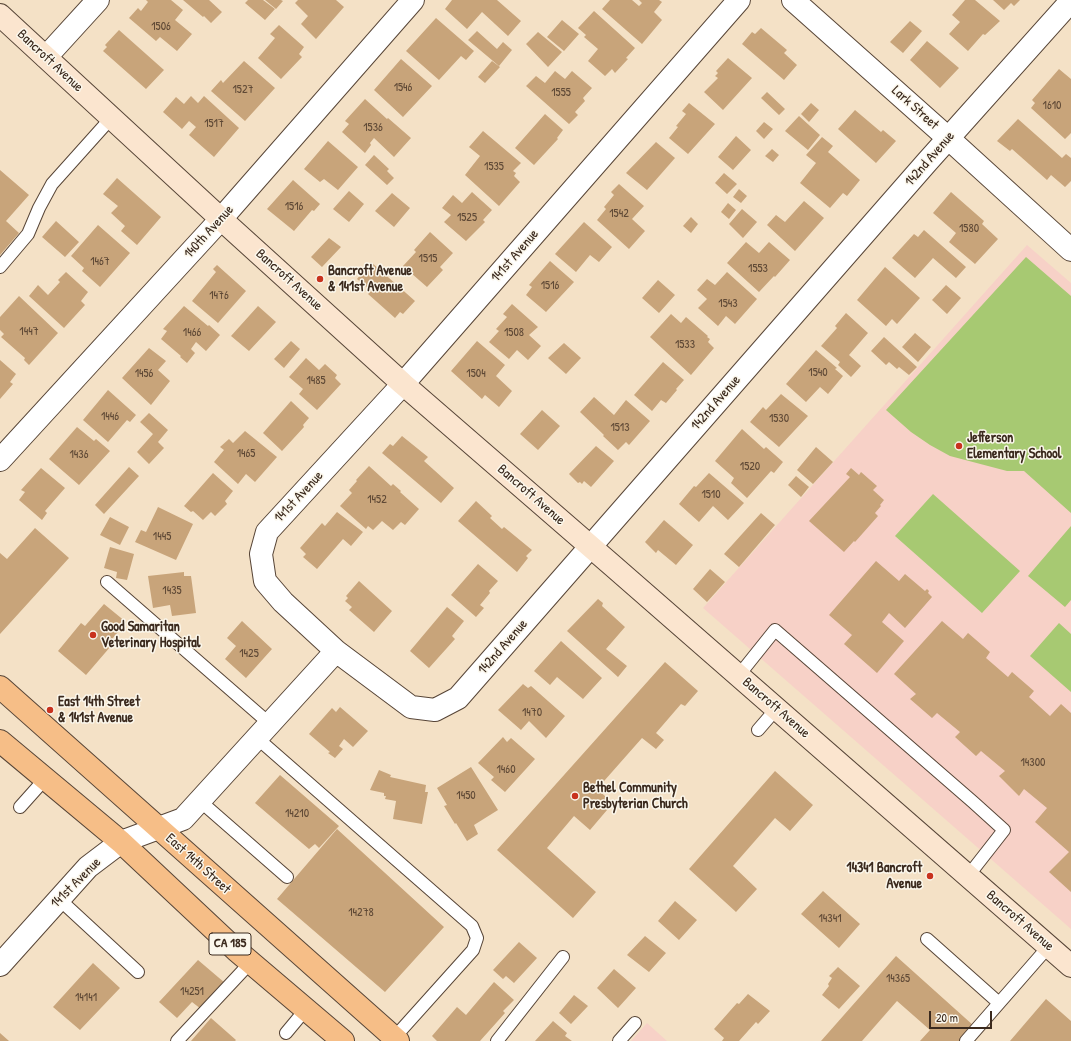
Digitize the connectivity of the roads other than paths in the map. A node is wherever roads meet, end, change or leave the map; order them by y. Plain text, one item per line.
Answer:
1 (98, 0) edge
2 (413, 0) edge
3 (739, 0) edge
4 (793, 0) edge
5 (1071, 2) edge
6 (0, 15) edge
7 (46, 57) junction
8 (112, 117) junction
9 (948, 138) junction
10 (221, 219) junction
11 (1071, 250) edge
12 (0, 267) edge
13 (403, 384) junction
14 (0, 460) edge
15 (591, 546) junction
16 (106, 582) dead end
17 (336, 651) junction
18 (739, 676) junction
19 (0, 687) edge
20 (777, 708) junction
21 (758, 730) dead end
22 (264, 731) junction
23 (0, 741) edge
24 (45, 779) junction
25 (200, 801) junction
26 (20, 807) dead end
27 (158, 829) junction
28 (121, 842) junction
29 (968, 876) junction
30 (287, 877) dead end
31 (59, 899) junction
32 (927, 939) dead end
33 (1048, 946) junction
34 (563, 957) dead end
35 (2, 960) edge
36 (251, 962) junction
37 (1071, 966) edge
38 (138, 972) dead end
39 (998, 1003) junction
40 (306, 1009) junction
41 (635, 1023) dead end
42 (286, 1033) dead end
43 (396, 1039) edge
44 (177, 1041) edge
45 (343, 1041) edge
46 (497, 1041) edge
47 (619, 1041) edge
48 (966, 1041) edge

1 - 7 street
2 - 10 street, 140th Avenue
3 - 13 street, 141st Avenue
4 - 9 street, Lark Street
5 - 9 street, 142nd Avenue
6 - 7 main road, Bancroft Avenue
7 - 8 main road, Bancroft Avenue
8 - 10 main road, Bancroft Avenue
8 - 12 lane
9 - 11 street, Lark Street
9 - 15 street, 142nd Avenue
10 - 13 main road, Bancroft Avenue
10 - 14 street, 140th Avenue
13 - 15 main road, Bancroft Avenue
13 - 17 street, 141st Avenue
15 - 17 street, 142nd Avenue
15 - 18 main road, Bancroft Avenue
16 - 22 lane
17 - 22 street, 141st Avenue
18 - 20 main road, Bancroft Avenue
18 - 29 lane
19 - 27 main road, East 14th Street / CA 185
20 - 21 lane
20 - 29 main road, Bancroft Avenue
22 - 25 street, 141st Avenue
22 - 43 lane
23 - 24 main road, CA 185
24 - 26 lane
24 - 28 main road, CA 185
25 - 27 street, 141st Avenue
25 - 30 lane
27 - 28 street, 141st Avenue
27 - 43 main road, East 14th Street / CA 185
28 - 31 street, 141st Avenue
28 - 36 main road, CA 185
29 - 33 main road, Bancroft Avenue
31 - 35 street, 141st Avenue
31 - 38 lane
32 - 39 lane
33 - 37 main road, Bancroft Avenue
33 - 39 lane
34 - 46 lane
36 - 40 main road, CA 185
36 - 44 lane
39 - 48 lane
40 - 42 lane
40 - 45 main road, CA 185
41 - 47 lane

